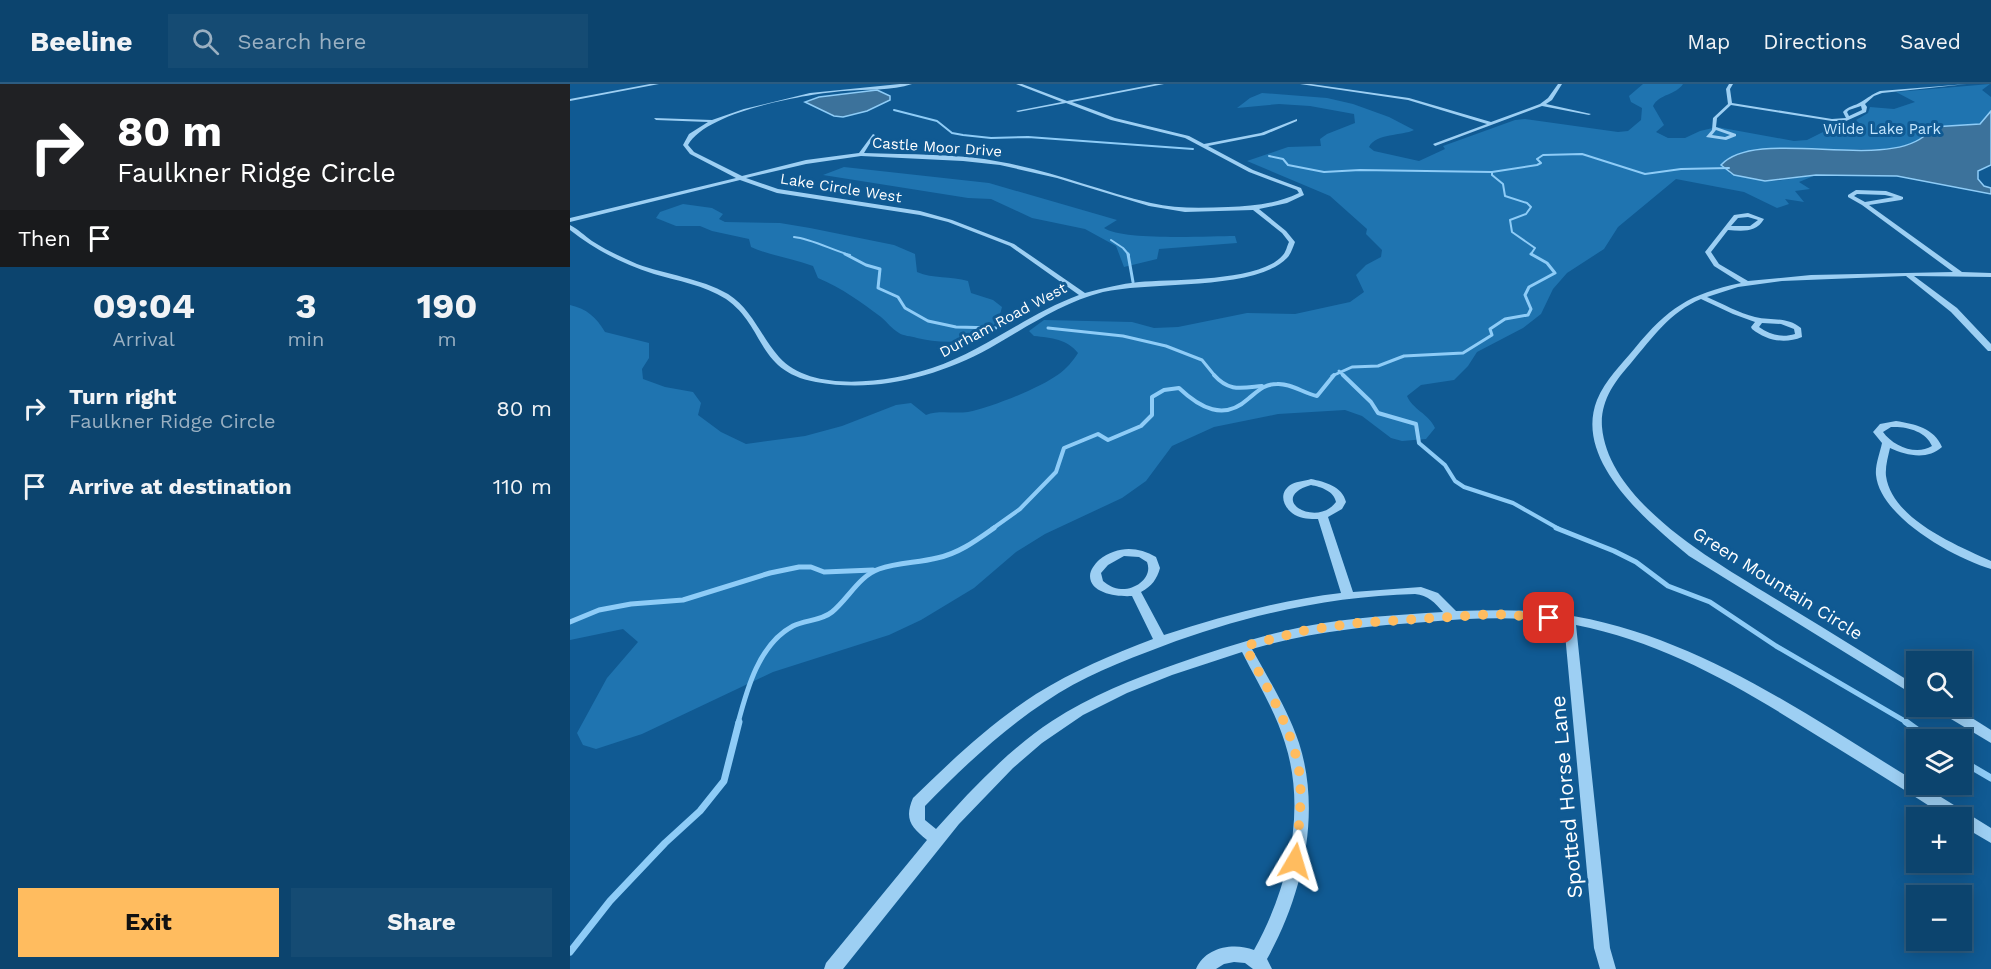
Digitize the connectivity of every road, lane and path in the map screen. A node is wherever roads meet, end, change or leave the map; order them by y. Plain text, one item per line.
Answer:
1 (657, 84) edge
2 (910, 84) edge
3 (1018, 84) edge
4 (1162, 84) edge
5 (1302, 84) edge
6 (1328, 84) edge
7 (1560, 84) edge
8 (1731, 84) edge
9 (1926, 84) edge
10 (1965, 84) edge
11 (1322, 87) junction
12 (1935, 87) junction
13 (570, 100) edge
14 (1069, 102) junction
15 (1730, 104) junction
16 (1862, 104) junction
17 (1542, 105) junction
18 (1018, 111) dead end
19 (1589, 114) dead end
20 (1848, 118) junction
21 (656, 119) dead end
22 (1295, 120) dead end
23 (713, 121) junction
24 (1491, 124) junction
25 (1714, 128) junction
26 (873, 135) dead end
27 (1205, 145) junction
28 (1435, 145) dead end
29 (861, 154) junction
30 (742, 178) junction
31 (1864, 204) junction
32 (1254, 208) junction
33 (570, 220) edge
34 (570, 227) edge
35 (1727, 228) junction
36 (1906, 273) junction
37 (1959, 273) junction
38 (1991, 275) edge
39 (1746, 283) junction
40 (1082, 294) junction
41 (1700, 296) junction
42 (1759, 321) junction
43 (1991, 349) edge
44 (1887, 443) junction
45 (1322, 515) junction
46 (1991, 565) edge
47 (1135, 591) junction
48 (1348, 595) junction
49 (1453, 616) junction
50 (1570, 621) junction
51 (1161, 642) junction
52 (1245, 646) junction
53 (1906, 685) edge
54 (1959, 717) edge
55 (1991, 737) edge
56 (1943, 807) edge
57 (1972, 825) edge
58 (1991, 836) edge
59 (938, 840) junction
60 (1260, 964) edge
61 (832, 969) edge
62 (1204, 969) edge
63 (1608, 969) edge

1 - 13 street
2 - 23 street, Lake Circle West
3 - 14 street
4 - 14 street
5 - 11 street
6 - 11 street
7 - 17 street
8 - 15 street
9 - 12 street
10 - 12 street
11 - 24 street
12 - 16 street
14 - 18 street
14 - 27 street
15 - 20 street
15 - 25 street
16 - 20 street
16 - 20 street
17 - 19 street
17 - 24 street
21 - 23 street
22 - 27 street
23 - 30 street, Lake Circle West
24 - 28 street
25 - 25 street
26 - 29 street
27 - 32 street, Castle Moor Drive
29 - 30 street, Castle Moor Drive
29 - 32 street, Castle Moor Drive
30 - 33 street, Castle Moor Drive
30 - 40 street, Lake Circle West
31 - 31 street
31 - 37 street
32 - 40 street, Durham Road West
34 - 40 street, Durham Road West
35 - 35 street
35 - 39 street
36 - 37 street, Green Mountain Circle
36 - 39 street, Green Mountain Circle
36 - 43 street
37 - 38 street, Green Mountain Circle
39 - 41 street, Green Mountain Circle
41 - 42 street
41 - 53 street, Green Mountain Circle
42 - 42 street
44 - 44 street
44 - 46 street
45 - 45 street
45 - 48 street
47 - 47 street
47 - 51 street
48 - 49 street
48 - 51 street
49 - 50 street
49 - 52 street
50 - 56 street
50 - 63 street, Spotted Horse Lane
51 - 59 street
52 - 59 street
52 - 60 street
54 - 55 street
57 - 58 street
59 - 61 street
60 - 62 street

